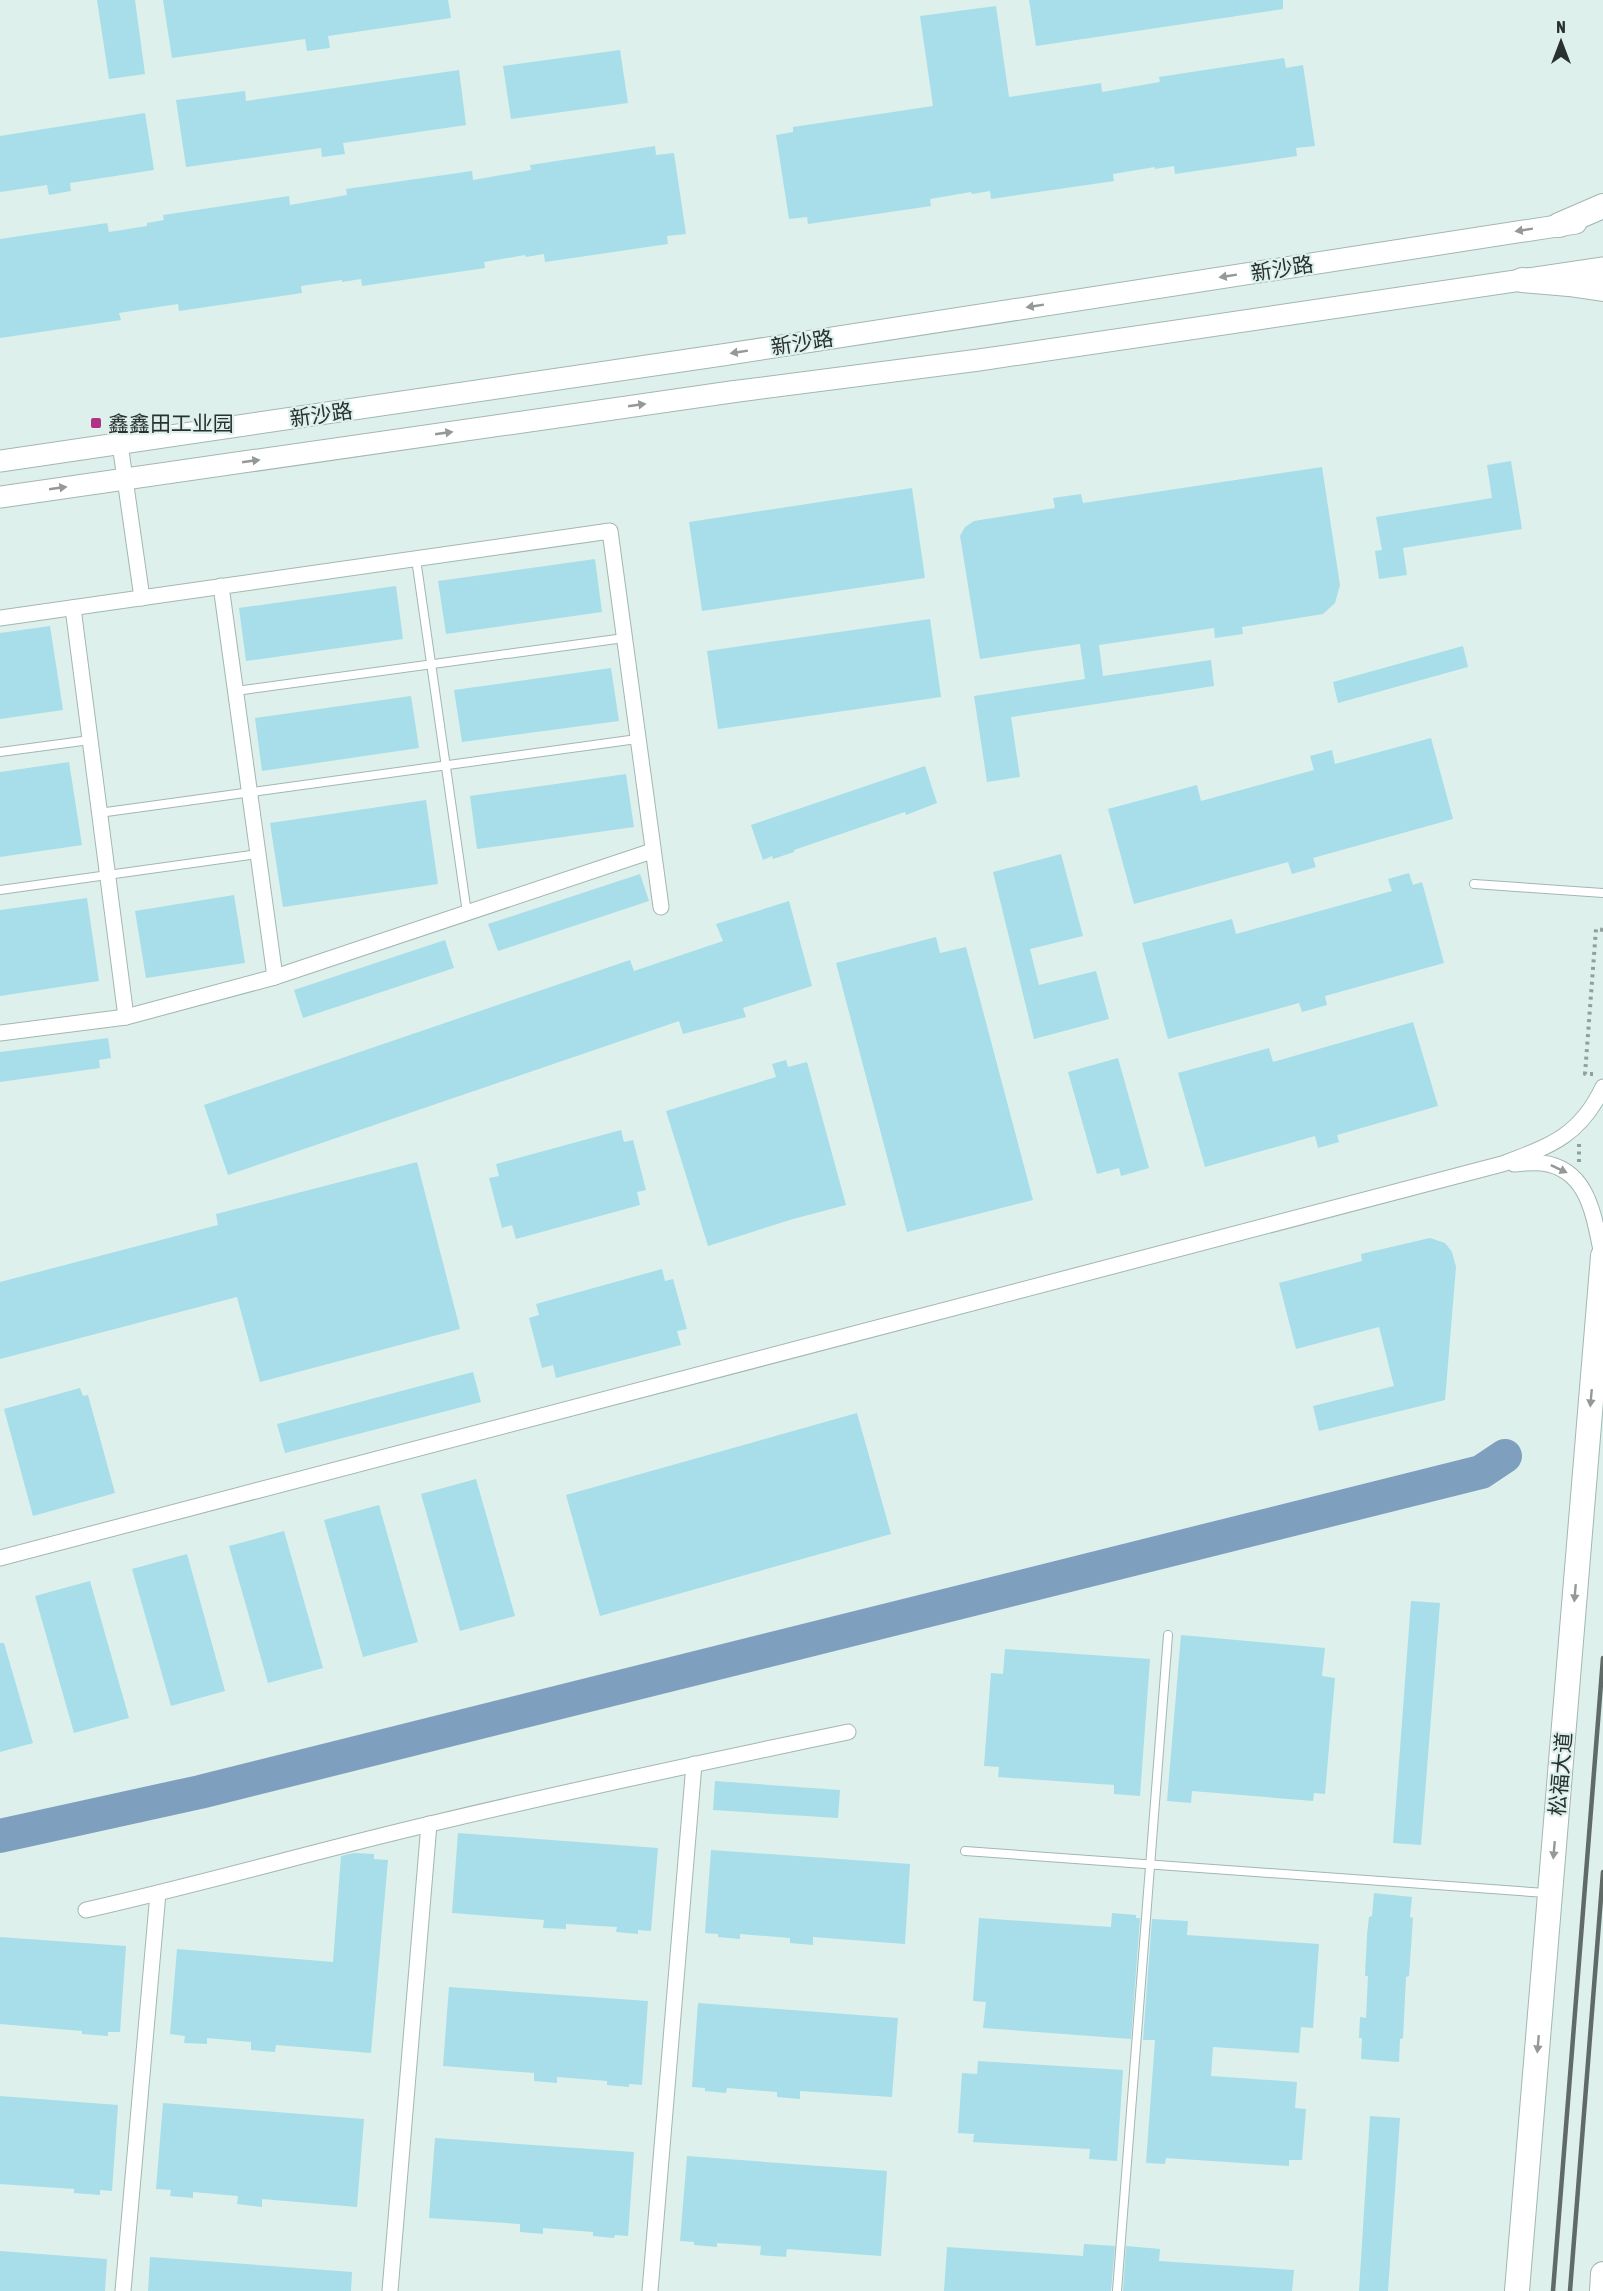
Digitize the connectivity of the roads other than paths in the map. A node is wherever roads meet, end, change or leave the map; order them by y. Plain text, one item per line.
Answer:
1 (1603, 206) edge
2 (1603, 219) edge
3 (1558, 225) junction
4 (1603, 268) edge
5 (1522, 280) junction
6 (1603, 289) edge
7 (120, 444) junction
8 (0, 461) edge
9 (125, 479) junction
10 (0, 497) edge
11 (416, 559) junction
12 (221, 586) junction
13 (142, 598) junction
14 (73, 608) junction
15 (0, 618) edge
16 (624, 638) junction
17 (431, 664) junction
18 (236, 691) junction
19 (637, 739) junction
20 (90, 740) junction
21 (0, 752) edge
22 (446, 765) junction
23 (250, 792) junction
24 (99, 813) junction
25 (652, 851) junction
26 (258, 854) junction
27 (107, 875) junction
28 (1474, 884) dead end
29 (0, 890) edge
30 (1603, 893) edge
31 (661, 907) dead end
32 (467, 913) junction
33 (275, 977) junction
34 (126, 1017) junction
35 (0, 1033) edge
36 (1599, 1080) edge
37 (1502, 1164) junction
38 (1603, 1258) edge
39 (0, 1558) edge
40 (1168, 1635) dead end
41 (848, 1732) dead end
42 (694, 1764) junction
43 (429, 1824) junction
44 (965, 1851) dead end
45 (1150, 1864) junction
46 (158, 1893) junction
47 (1550, 1894) junction
48 (86, 1910) dead end
49 (1603, 2274) edge
50 (123, 2291) edge
51 (390, 2291) edge
52 (650, 2291) edge
53 (1117, 2291) edge
54 (1517, 2291) edge
55 (1602, 2291) edge

1 - 3 main road
2 - 3 main road, 新沙路
3 -> 7 main road, 新沙路
4 - 5 main road, 新沙路
5 - 6 main road
9 -> 5 main road, 新沙路
7 - 8 main road, 新沙路
7 - 9 street
10 -> 9 main road, 新沙路
9 - 13 street
11 - 12 street
11 - 16 street
11 - 17 lane
12 - 13 street
12 - 18 street
13 - 14 street
14 - 15 street
14 - 20 street
16 - 17 lane
16 - 19 street
17 - 18 lane
17 - 22 lane
18 - 23 street
19 - 22 lane
19 - 25 street
20 - 21 lane
20 - 24 street
22 - 23 lane
22 - 32 lane
23 - 24 lane
23 - 26 street
24 - 27 street
25 - 31 street
25 - 32 street
26 - 27 lane
26 - 33 street
27 - 29 lane
27 - 34 street
28 - 30 lane
32 - 33 street
33 - 34 street
34 - 35 street
36 - 37 street
37 -> 38 street
37 - 39 street
38 -> 47 main road, 松福大道
40 - 45 lane
41 - 42 street
42 - 43 street
42 - 52 street
43 - 46 street
43 - 51 street
44 - 45 lane
45 - 47 lane
45 - 53 lane
46 - 48 street
46 - 50 street
47 -> 54 main road, 松福大道
49 - 55 main road

